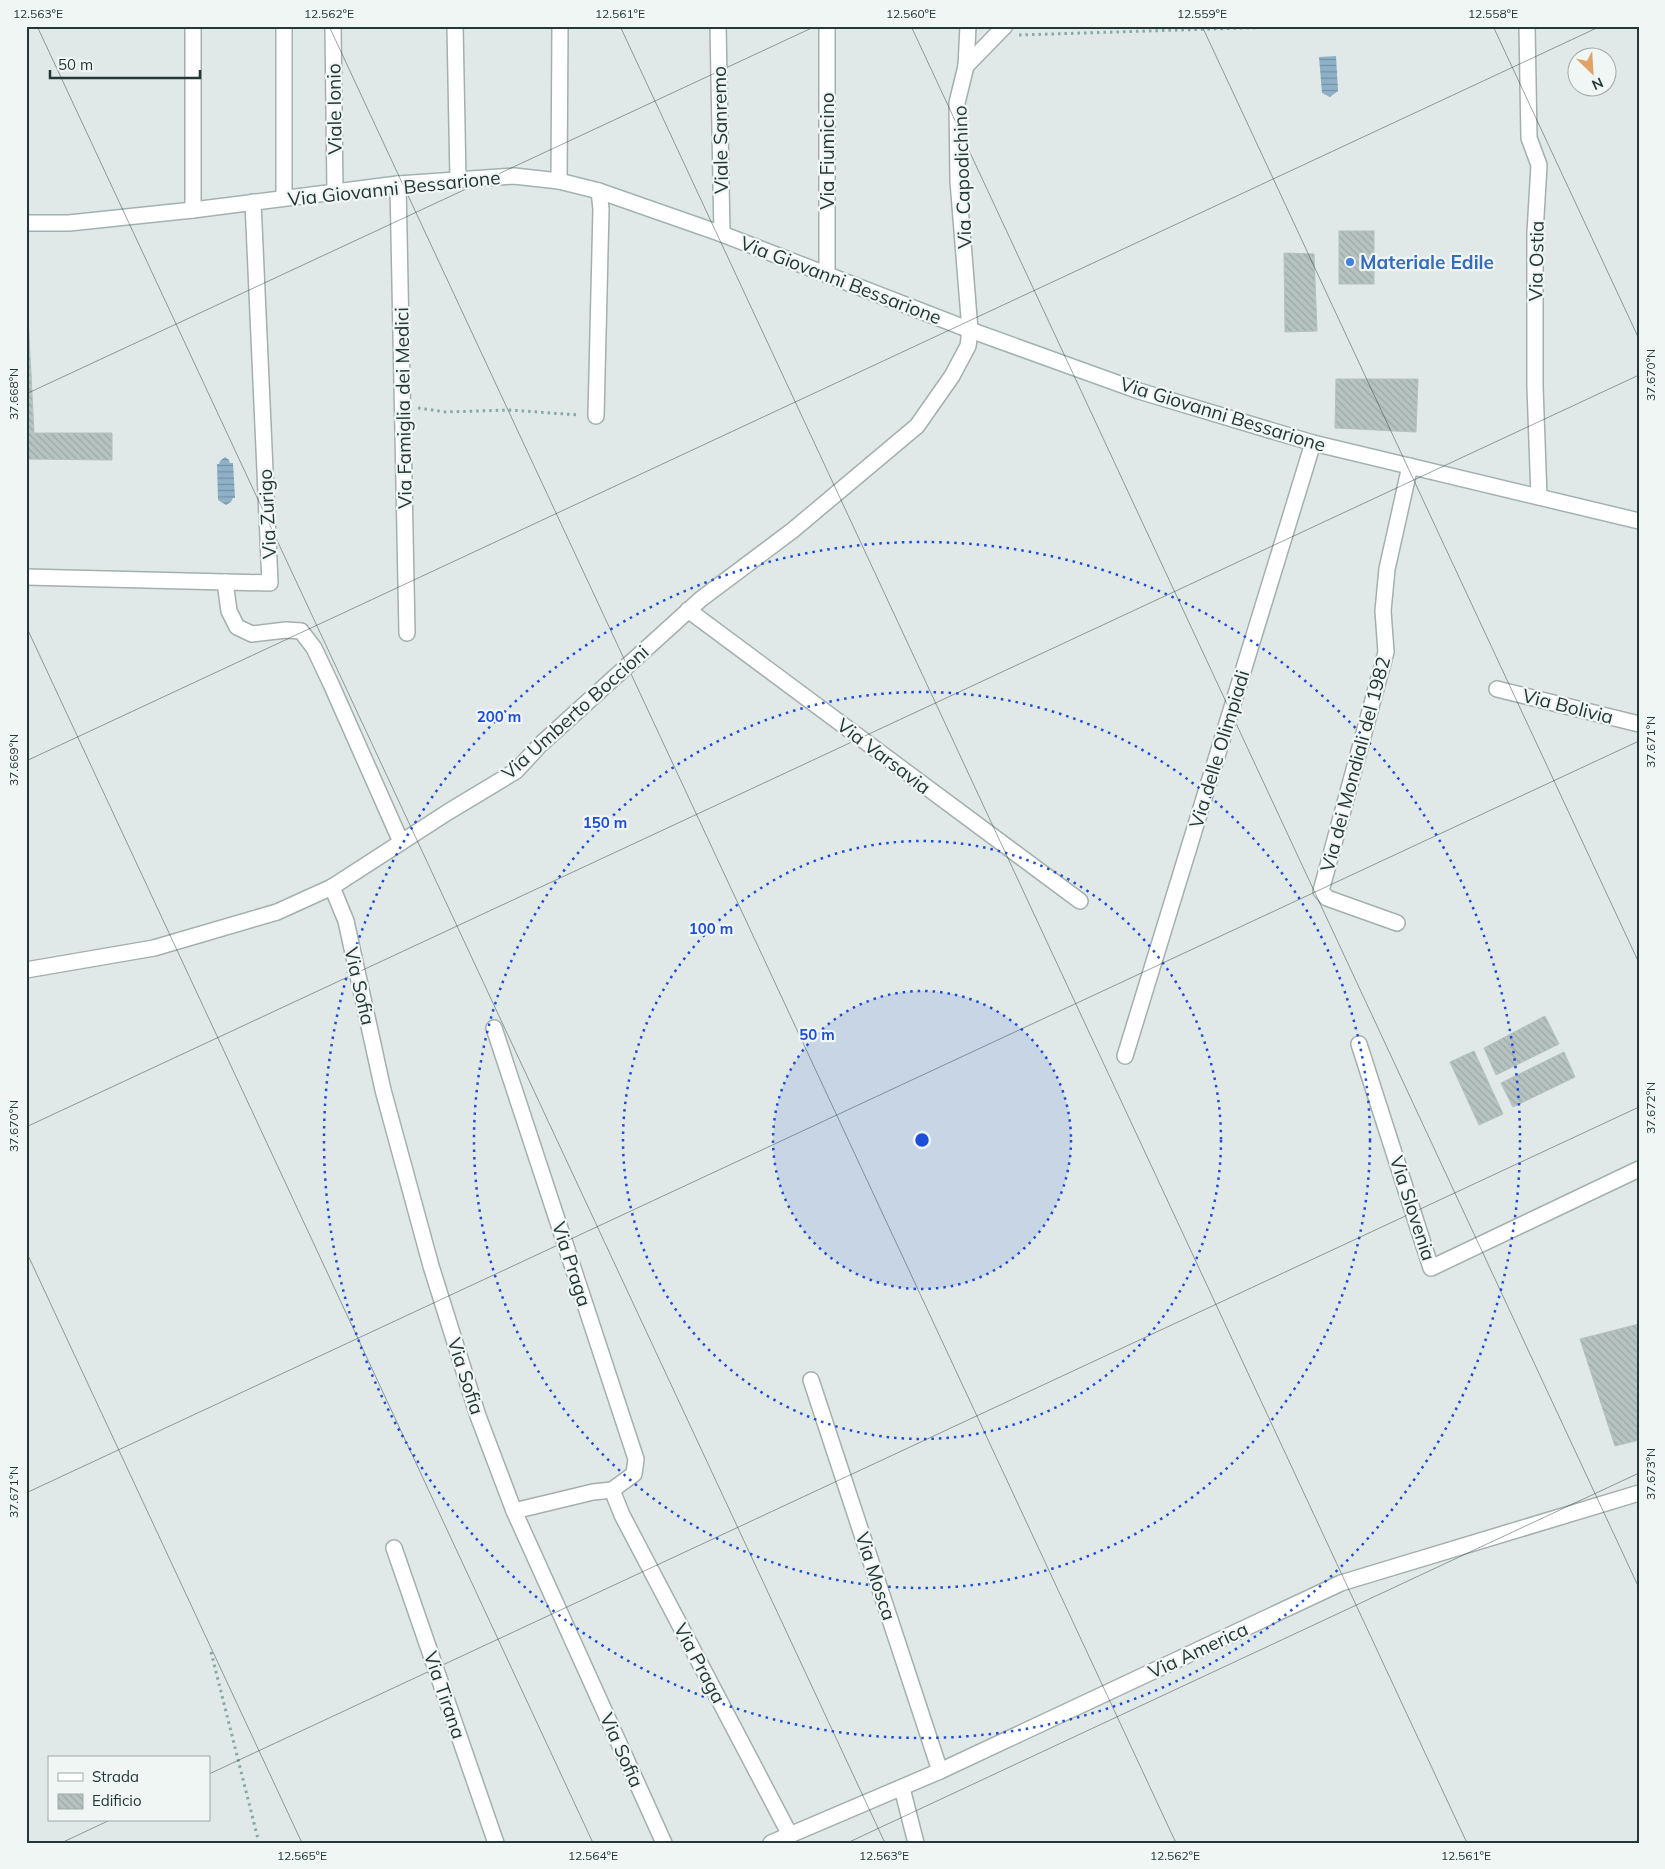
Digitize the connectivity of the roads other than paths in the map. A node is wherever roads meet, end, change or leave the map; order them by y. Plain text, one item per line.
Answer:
1 (193, 26) edge
2 (284, 26) edge
3 (333, 26) edge
4 (455, 26) edge
5 (560, 26) edge
6 (718, 26) edge
7 (827, 26) edge
8 (968, 26) edge
9 (1527, 26) edge
10 (995, 29) edge
11 (966, 66) junction
12 (458, 180) junction
13 (559, 181) junction
14 (398, 184) junction
15 (599, 191) junction
16 (335, 192) junction
17 (284, 198) junction
18 (253, 202) junction
19 (193, 210) junction
20 (26, 223) edge
21 (722, 234) junction
22 (827, 275) junction
23 (970, 330) junction
24 (596, 416) road end
25 (1313, 443) junction
26 (1410, 466) junction
27 (1538, 497) junction
28 (1639, 521) edge
29 (26, 577) edge
30 (225, 582) junction
31 (688, 610) junction
32 (407, 633) dead end
33 (1497, 689) dead end
34 (1639, 724) edge
35 (401, 842) junction
36 (332, 887) junction
37 (1080, 901) dead end
38 (1397, 922) dead end
39 (26, 970) edge
40 (494, 1028) dead end
41 (1359, 1044) dead end
42 (1125, 1056) dead end
43 (1639, 1169) edge
44 (811, 1380) dead end
45 (612, 1490) junction
46 (1639, 1493) edge
47 (514, 1511) junction
48 (394, 1548) dead end
49 (940, 1771) junction
50 (902, 1788) junction
51 (790, 1836) junction
52 (496, 1843) edge
53 (664, 1843) edge
54 (771, 1843) edge
55 (916, 1843) edge

1 - 19 street
2 - 17 street
3 - 16 street, Viale Ionio
4 - 12 street
5 - 13 street
6 - 21 street, Viale Sanremo
7 - 22 street, Via Fiumicino
8 - 11 street, Via Capodichino
9 - 27 street, Via Ostia
10 - 11 street
11 - 23 street, Via Capodichino
12 - 13 street, Via Giovanni Bessarione
12 - 14 street, Via Giovanni Bessarione
13 - 15 street, Via Giovanni Bessarione
14 - 16 street, Via Giovanni Bessarione
14 - 32 street, Via Famiglia dei Medici
15 - 21 street, Via Giovanni Bessarione
15 - 24 street
16 - 17 street, Via Giovanni Bessarione
17 - 18 street, Via Giovanni Bessarione
18 - 19 street, Via Giovanni Bessarione
18 - 30 street, Via Zurigo
19 - 20 street, Via Giovanni Bessarione
21 - 22 street, Via Giovanni Bessarione
22 - 23 street, Via Giovanni Bessarione
23 - 25 street, Via Giovanni Bessarione
23 - 31 street, Via Umberto Boccioni
25 - 26 street, Via Giovanni Bessarione
25 - 42 street, Via delle Olimpiadi
26 - 27 street, Via Giovanni Bessarione
26 - 38 street, Via dei Mondiali del 1982
27 - 28 street, Via Giovanni Bessarione
29 - 30 street, Via Zurigo
30 - 35 street
31 - 35 street, Via Umberto Boccioni
31 - 37 street, Via Varsavia
33 - 34 street, Via Bolivia
35 - 36 street, Via Umberto Boccioni
36 - 39 street, Via Umberto Boccioni
36 - 47 street, Via Sofia
40 - 45 street, Via Praga
41 - 43 street, Via Slovenia
44 - 49 street, Via Mosca
45 - 47 street, Via Praga
45 - 51 street, Via Praga
46 - 49 street, Via America
47 - 53 street, Via Sofia
48 - 52 street, Via Tirana
49 - 50 street, Via America
50 - 51 street, Via America
50 - 55 street
51 - 54 street, Via America

